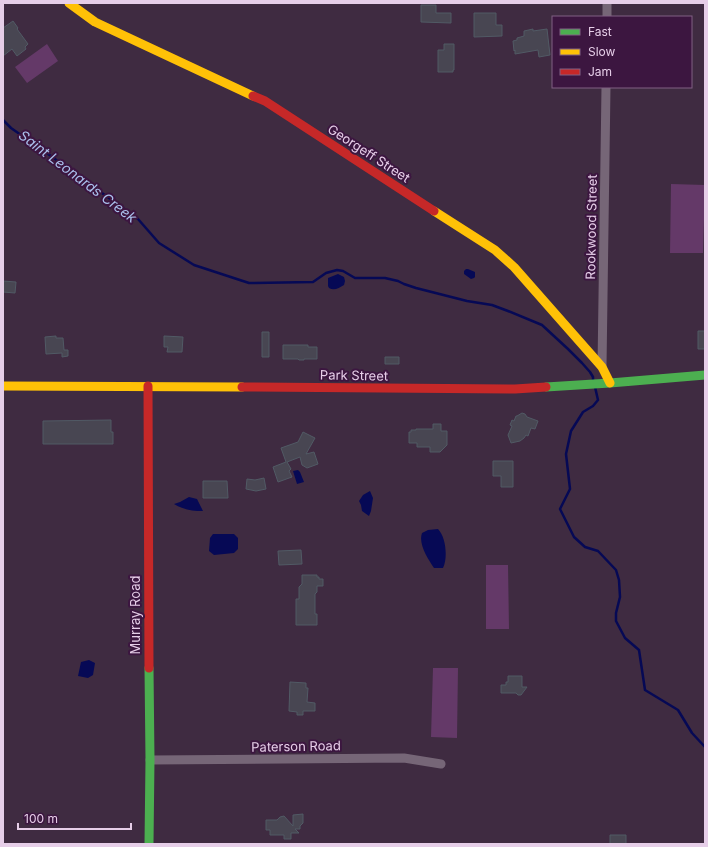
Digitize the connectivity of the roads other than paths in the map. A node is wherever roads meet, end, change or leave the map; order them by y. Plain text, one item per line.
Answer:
1 (69, 3) edge
2 (607, 3) edge
3 (607, 16) edge
4 (606, 88) edge
5 (602, 367) junction
6 (705, 375) edge
7 (610, 383) junction
8 (3, 386) edge
9 (148, 386) junction
10 (150, 760) junction
11 (442, 764) dead end
12 (149, 844) edge

1 - 5 street, Georgeff Street
2 - 3 street
4 - 5 street, Rookwood Street
5 - 7 street, Georgeff Street
6 - 7 street, Park Street
7 - 9 street, Park Street
8 - 9 street, Park Street
9 - 10 street, Murray Road
10 - 11 street, Paterson Road
10 - 12 street, Murray Road

